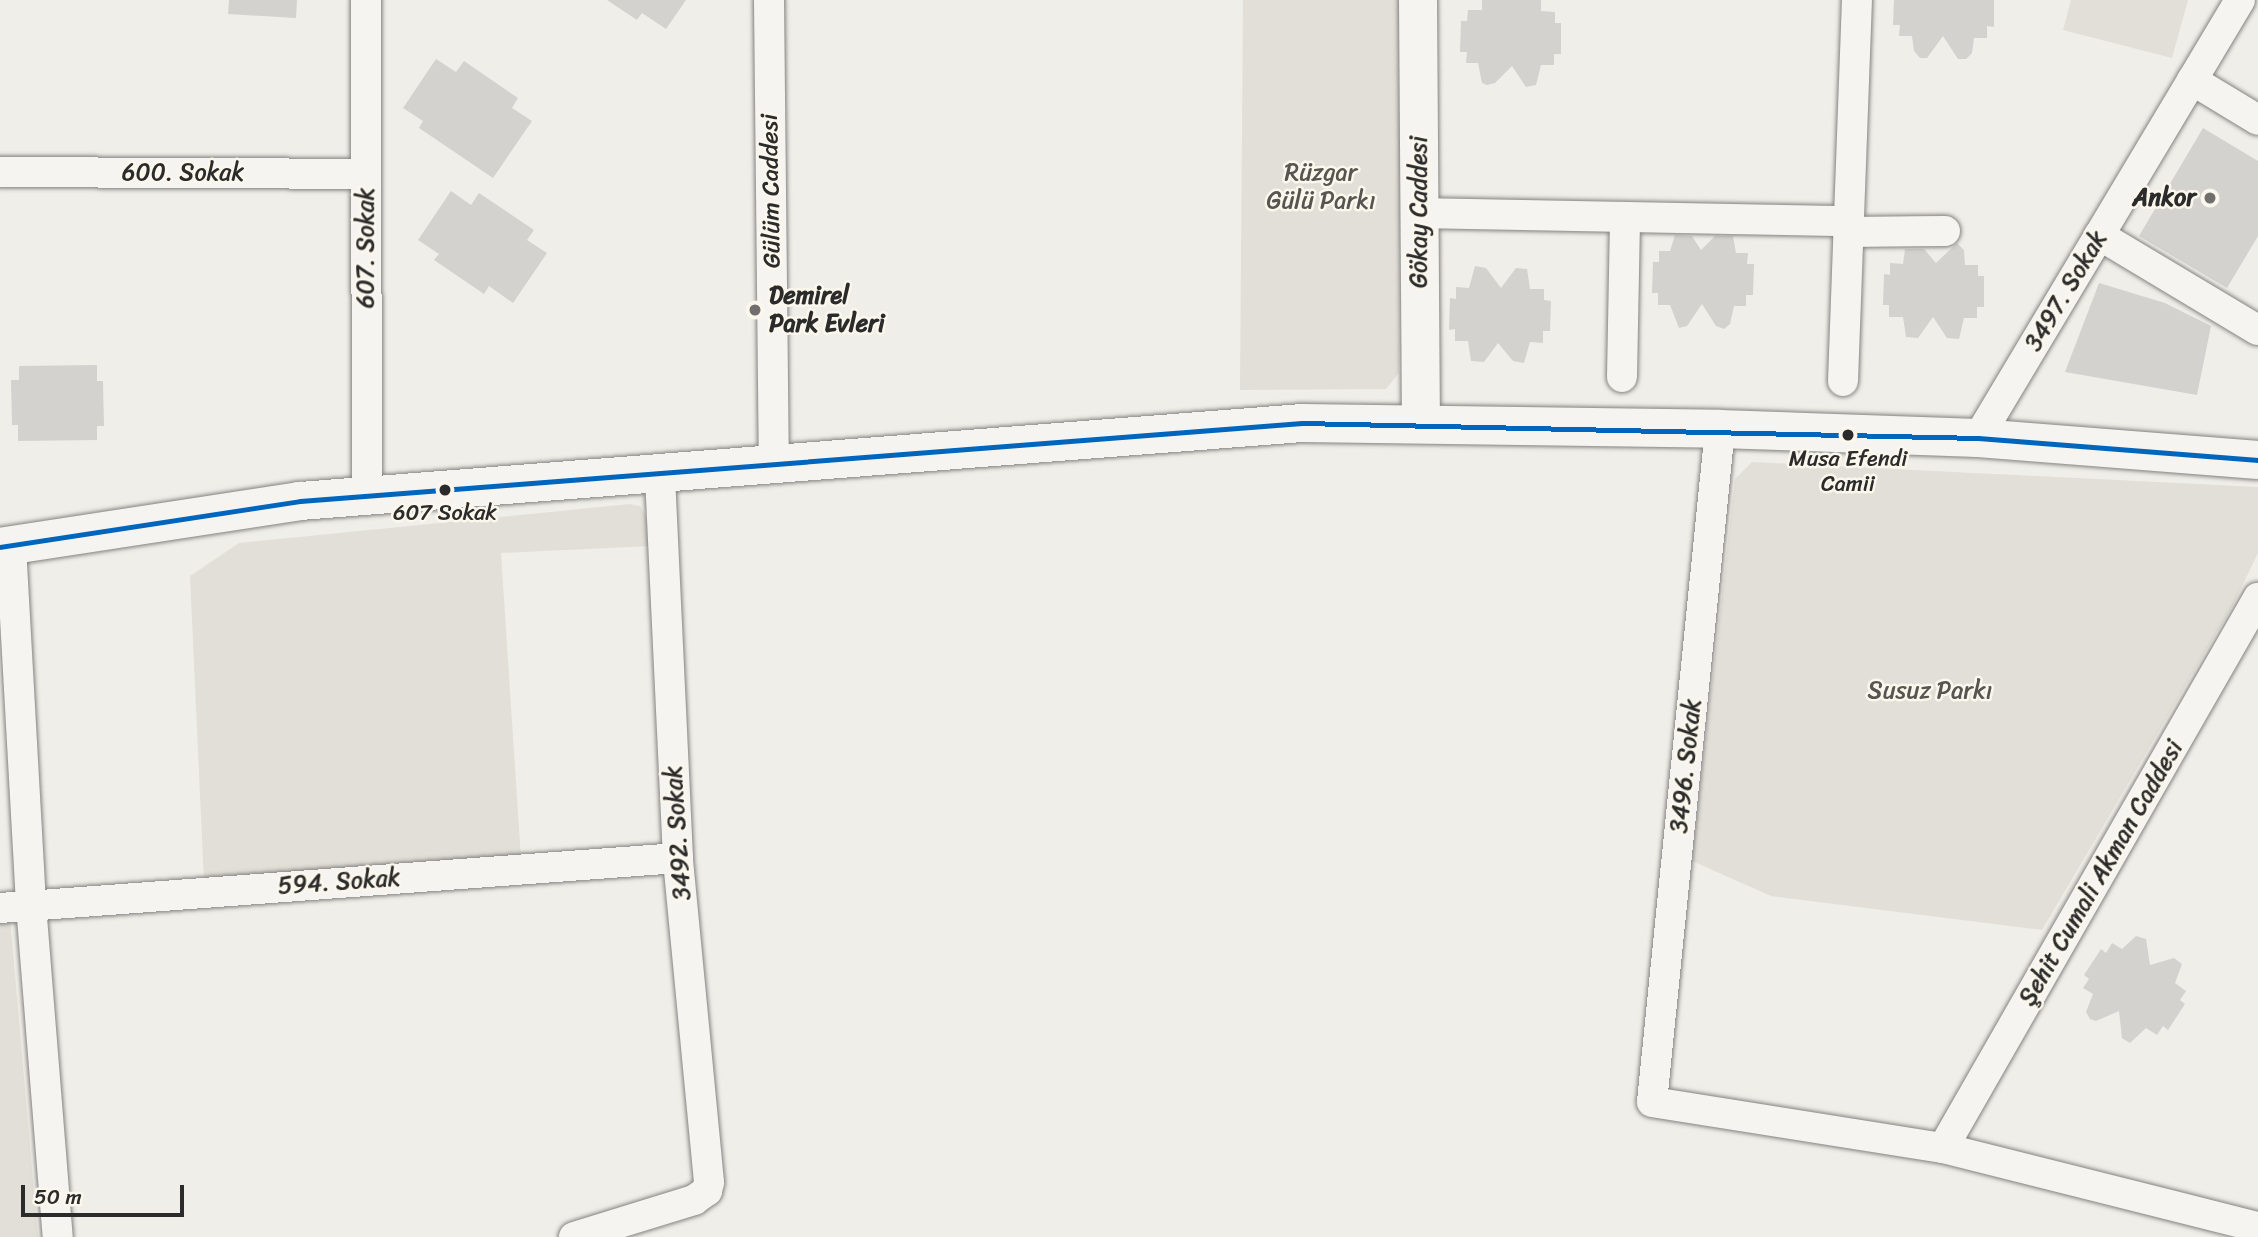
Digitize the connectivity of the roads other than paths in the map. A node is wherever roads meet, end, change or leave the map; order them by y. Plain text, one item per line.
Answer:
1 (366, 0) edge
2 (769, 0) edge
3 (1419, 0) edge
4 (1857, 0) edge
5 (2240, 0) edge
6 (2192, 80) junction
7 (2258, 120) edge
8 (0, 172) edge
9 (366, 174) junction
10 (1418, 213) junction
11 (1626, 217) junction
12 (1848, 227) junction
13 (1945, 231) dead end
14 (2099, 235) junction
15 (2258, 330) edge
16 (1622, 377) dead end
17 (1843, 381) dead end
18 (1421, 423) junction
19 (1720, 429) junction
20 (1978, 439) junction
21 (2258, 460) edge
22 (774, 466) junction
23 (660, 474) junction
24 (367, 495) junction
25 (5, 547) edge
26 (2258, 598) edge
27 (678, 858) junction
28 (31, 905) junction
29 (0, 908) edge
30 (1943, 1148) junction
31 (2258, 1227) edge
32 (58, 1237) edge
33 (574, 1237) edge

1 - 9 street, 607. Sokak
2 - 22 street, Gülüm Caddesi
3 - 10 main road, Gökay Caddesi
4 - 12 street
5 - 6 street, 3497. Sokak
6 - 7 street
6 - 14 street, 3497. Sokak
8 - 9 street, 600. Sokak
9 - 24 street, 607. Sokak
10 - 11 street
10 - 18 main road, Gökay Caddesi
11 - 12 street
11 - 16 street
12 - 13 street
12 - 17 street
14 - 15 street
14 - 20 street, 3497. Sokak
18 - 19 main road
18 - 22 main road
19 - 20 main road
19 - 30 street, 3496. Sokak
20 - 21 main road
22 - 23 main road
23 - 24 main road
23 - 27 street, 3492. Sokak
24 - 25 main road
25 - 28 street
26 - 30 street, Şehit Cumali Akman Caddesi
27 - 28 street, 594. Sokak
27 - 33 street, 3492. Sokak
28 - 29 street, 594. Sokak
28 - 32 street
30 - 31 street

